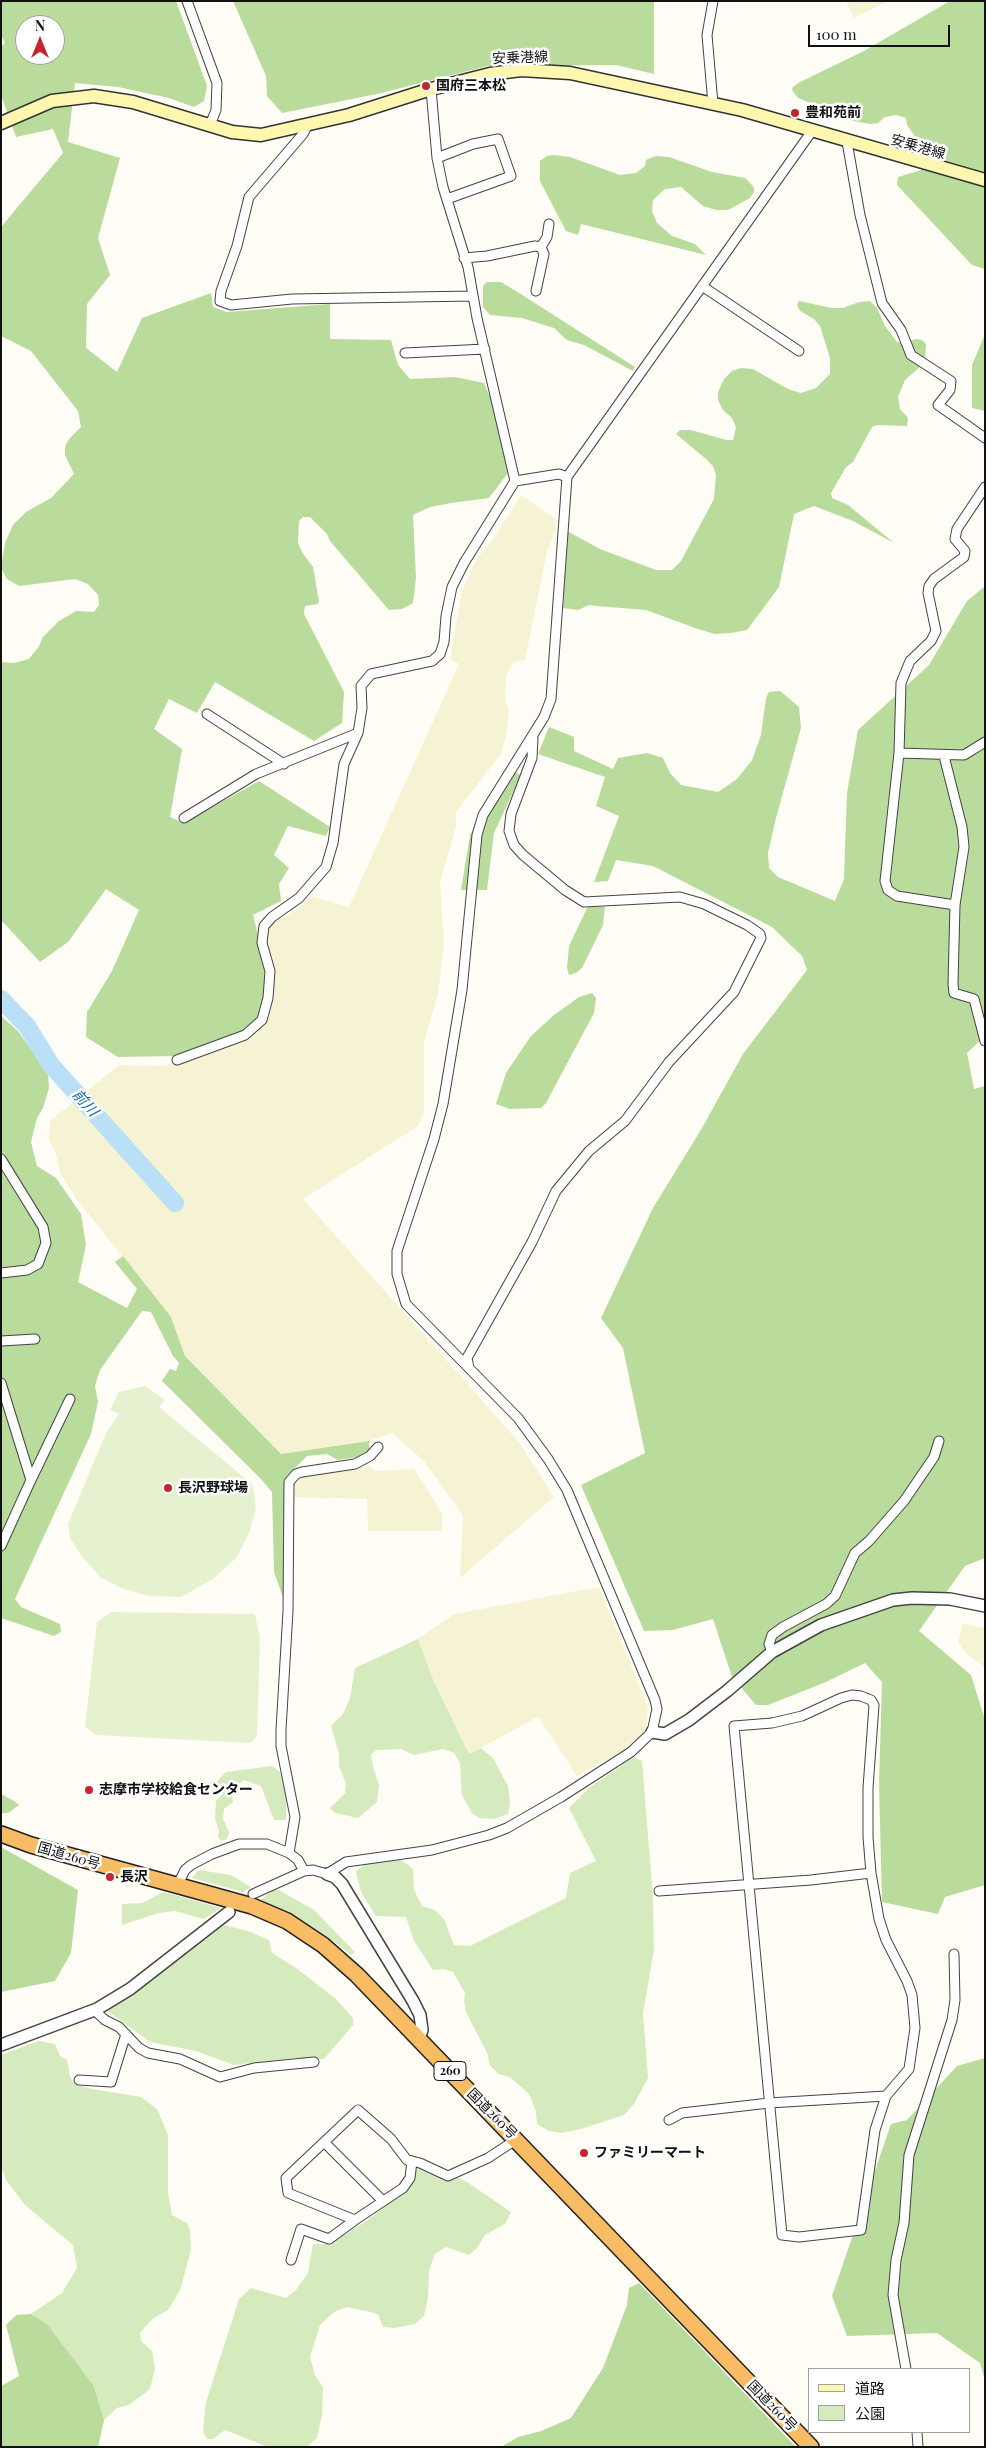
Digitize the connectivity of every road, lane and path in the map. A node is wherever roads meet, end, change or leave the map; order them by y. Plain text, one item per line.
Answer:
1 (187, 1) edge
2 (713, 1) edge
3 (431, 89) junction
4 (713, 104) junction
5 (1, 122) edge
6 (308, 124) junction
7 (210, 125) junction
8 (812, 132) junction
9 (847, 142) junction
10 (437, 158) junction
11 (985, 180) edge
12 (447, 199) junction
13 (549, 224) dead end
14 (541, 247) junction
15 (464, 258) junction
16 (702, 286) junction
17 (536, 291) dead end
18 (473, 296) junction
19 (484, 349) junction
20 (799, 351) dead end
21 (405, 353) dead end
22 (985, 438) edge
23 (567, 477) junction
24 (515, 481) junction
25 (985, 487) edge
26 (206, 714) dead end
27 (358, 733) junction
28 (533, 735) junction
29 (985, 742) edge
30 (899, 753) junction
31 (944, 756) junction
32 (284, 764) junction
33 (184, 818) dead end
34 (955, 905) junction
35 (985, 1041) edge
36 (177, 1060) dead end
37 (1, 1159) edge
38 (1, 1273) edge
39 (35, 1339) dead end
40 (1, 1341) edge
41 (469, 1368) junction
42 (1, 1383) edge
43 (70, 1399) dead end
44 (940, 1441) dead end
45 (378, 1447) dead end
46 (31, 1480) junction
47 (1, 1546) edge
48 (985, 1606) edge
49 (772, 1652) junction
50 (652, 1732) junction
51 (1, 1834) edge
52 (290, 1853) junction
53 (304, 1871) junction
54 (870, 1873) junction
55 (327, 1874) junction
56 (749, 1883) junction
57 (177, 1886) junction
58 (659, 1891) dead end
59 (253, 1894) dead end
60 (229, 1912) dead end
61 (954, 1954) dead end
62 (94, 2010) junction
63 (126, 2034) junction
64 (419, 2040) junction
65 (1, 2045) edge
66 (314, 2062) dead end
67 (79, 2080) dead end
68 (886, 2096) junction
69 (768, 2103) junction
70 (669, 2120) dead end
71 (517, 2139) junction
72 (324, 2142) junction
73 (412, 2161) junction
74 (383, 2201) junction
75 (355, 2220) junction
76 (291, 2260) dead end
77 (906, 2368) edge
78 (917, 2433) edge
79 (811, 2447) edge
80 (918, 2447) edge

1 - 7 street
2 - 4 street
3 - 4 main road, 安乗港線
3 - 6 main road, 安乗港線
3 - 10 street
4 - 8 main road, 安乗港線
5 - 7 main road, 安乗港線
6 - 7 main road, 安乗港線
6 - 18 street
8 - 9 main road, 安乗港線
8 - 16 street
9 - 11 main road, 安乗港線
9 - 22 street
10 - 12 street
10 - 12 street
12 - 15 street
13 - 14 street
14 - 15 street
14 - 17 street
15 - 18 street
16 - 20 street
16 - 23 street
18 - 19 street
19 - 21 street
19 - 24 street
23 - 24 street
23 - 28 street
24 - 27 street
25 - 30 street
26 - 32 street
27 - 32 street
27 - 36 street
28 - 41 street
28 - 41 street
29 - 31 street
30 - 31 street
30 - 34 street
31 - 34 street
32 - 33 street
34 - 35 street
37 - 38 street
39 - 40 street
41 - 50 street
42 - 46 street
43 - 46 street
44 - 49 street
45 - 52 street
46 - 47 street
48 - 49 street
49 - 50 street
50 - 55 street
51 - 57 highway, 国道260号 / 260
52 - 53 street
52 - 57 street
53 - 55 street
53 - 59 street
54 - 56 street
54 - 56 street
54 - 68 street
55 - 64 street
56 - 58 street
56 - 69 street
57 - 64 highway, 国道260号 / 260
60 - 62 street
61 - 77 street
62 - 63 street
62 - 65 street
63 - 66 street
63 - 67 street
64 - 71 highway, 国道260号 / 260
68 - 69 street
68 - 69 street
69 - 70 street
71 - 73 street
71 - 79 highway, 国道260号 / 260
72 - 73 street
72 - 74 street
72 - 75 street
73 - 74 street
74 - 75 street
75 - 76 street
78 - 80 street

